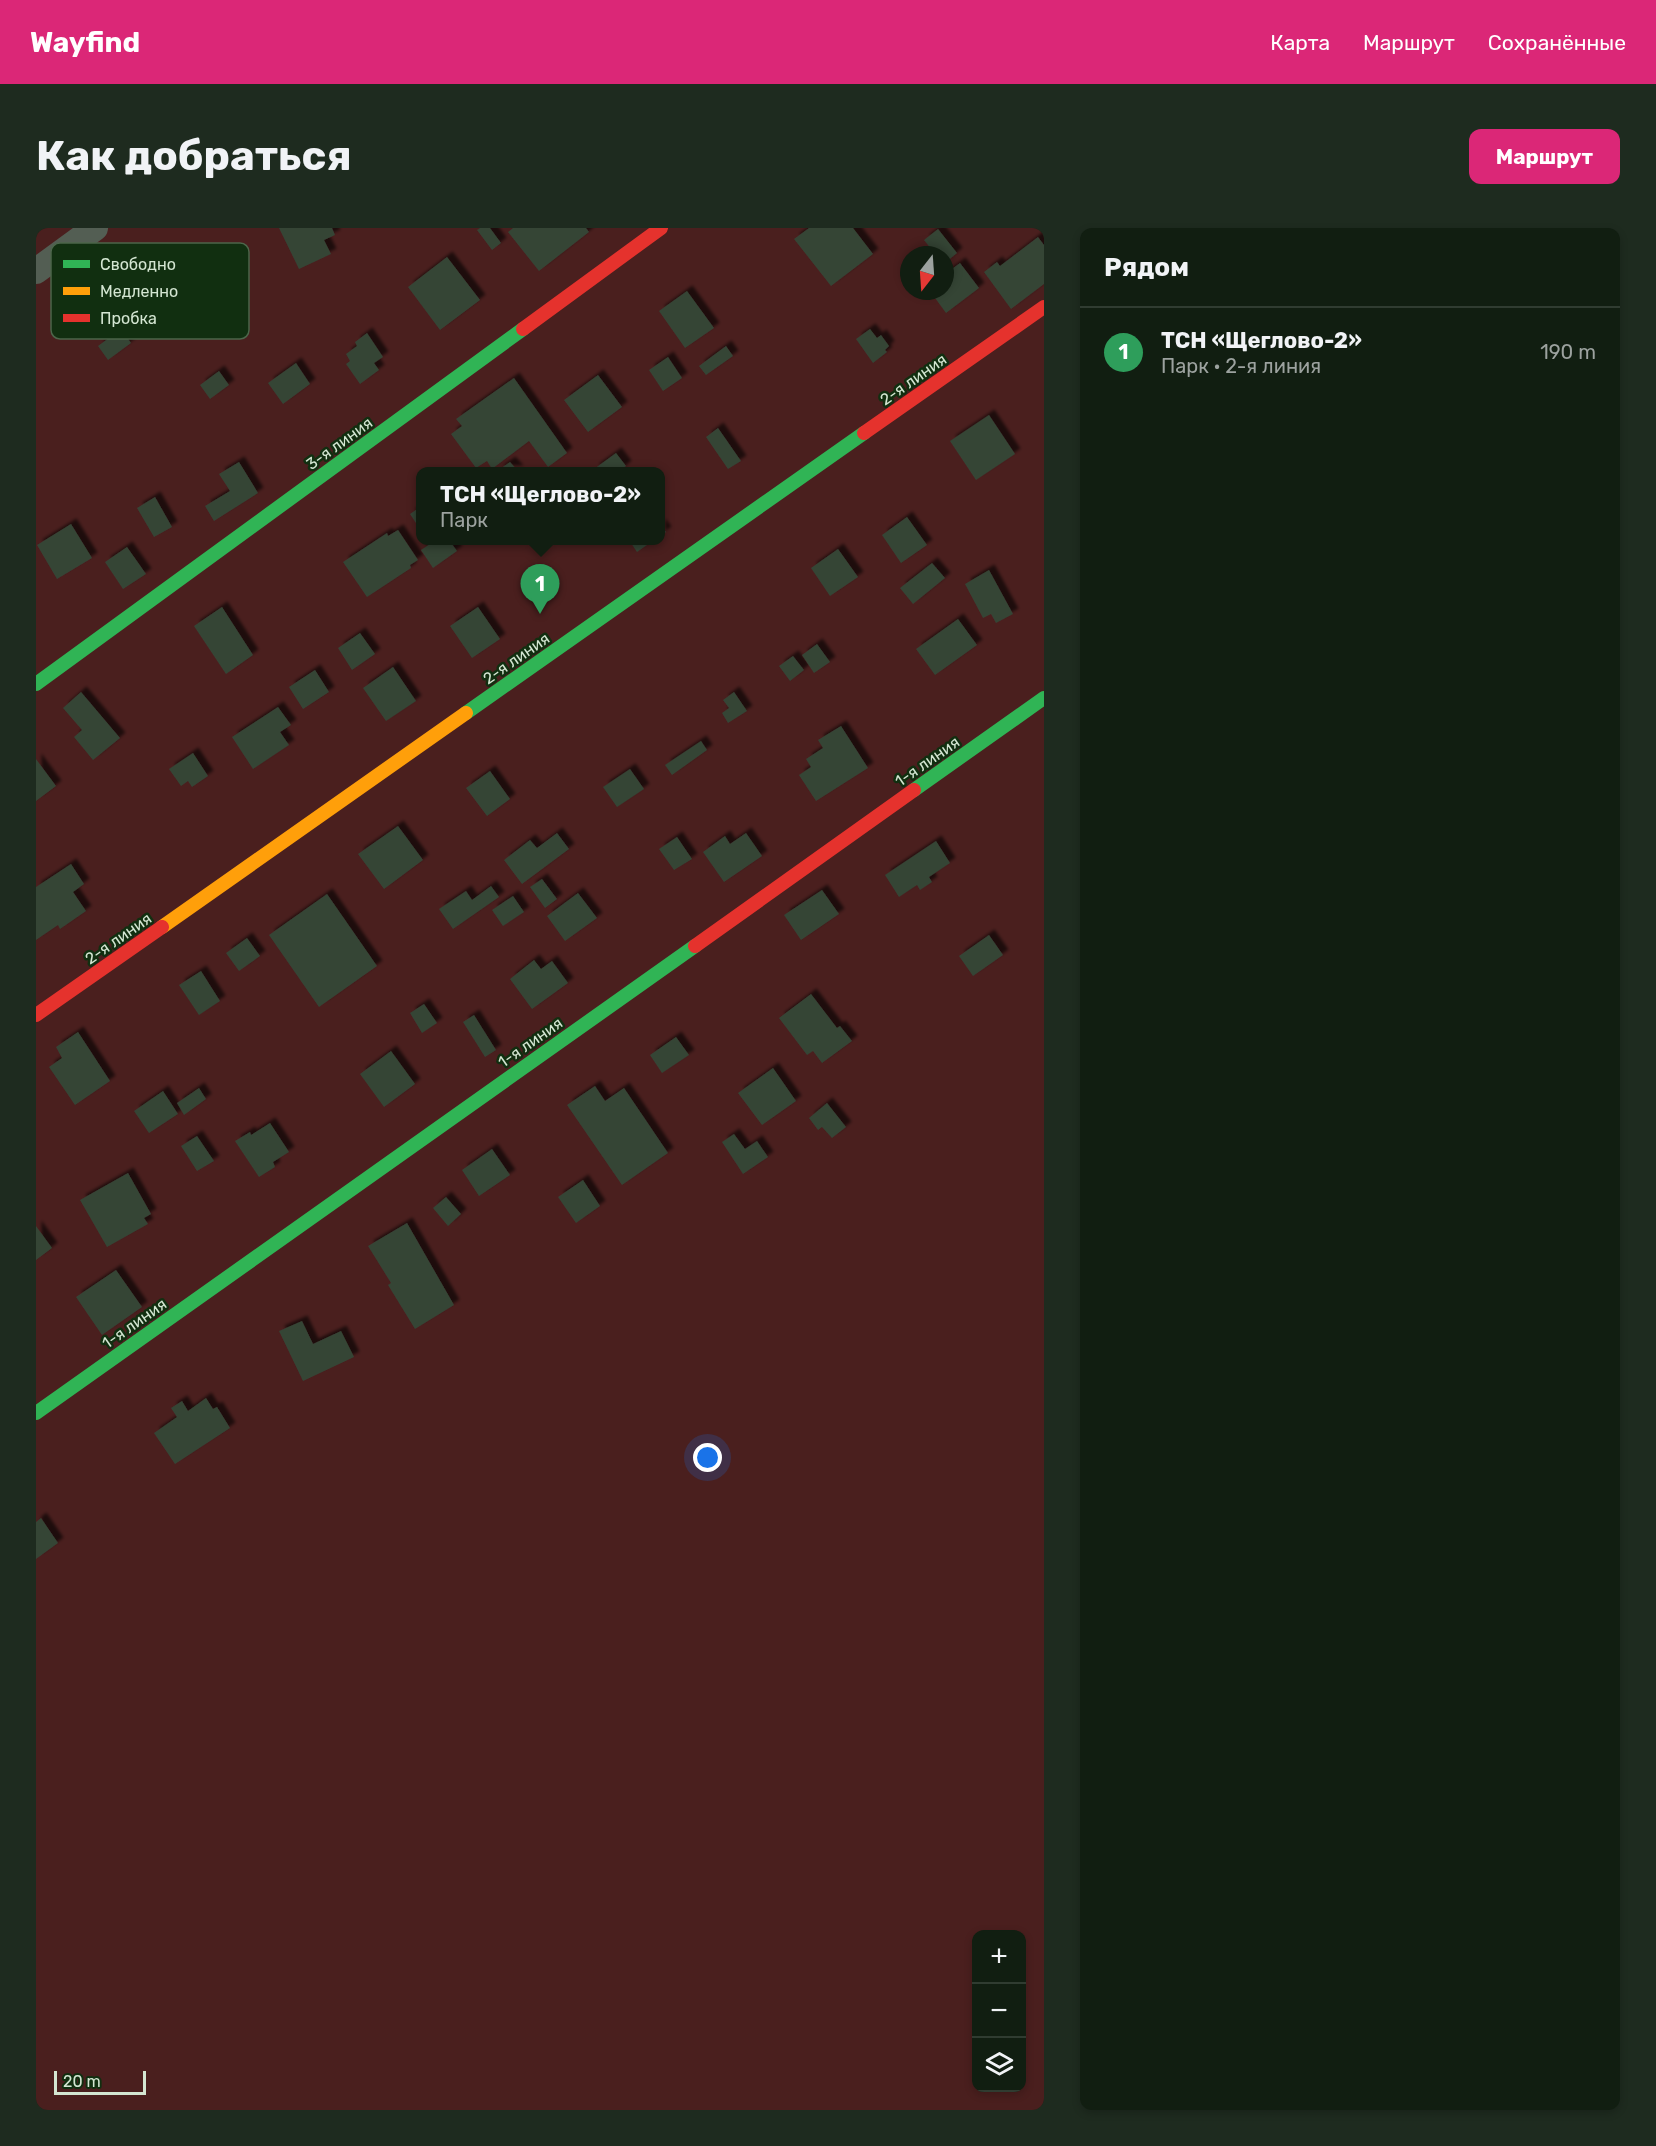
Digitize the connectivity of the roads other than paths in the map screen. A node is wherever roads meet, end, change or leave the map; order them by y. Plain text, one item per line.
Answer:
1 (95, 228) edge
2 (661, 228) edge
3 (74, 243) edge
4 (51, 260) edge
5 (36, 271) edge
6 (1044, 307) edge
7 (36, 684) edge
8 (1044, 698) edge
9 (36, 1016) edge
10 (36, 1413) edge

1 - 3 street
2 - 7 street, 3-я линия
4 - 5 street
6 - 9 street, 2-я линия
8 - 10 street, 1-я линия

